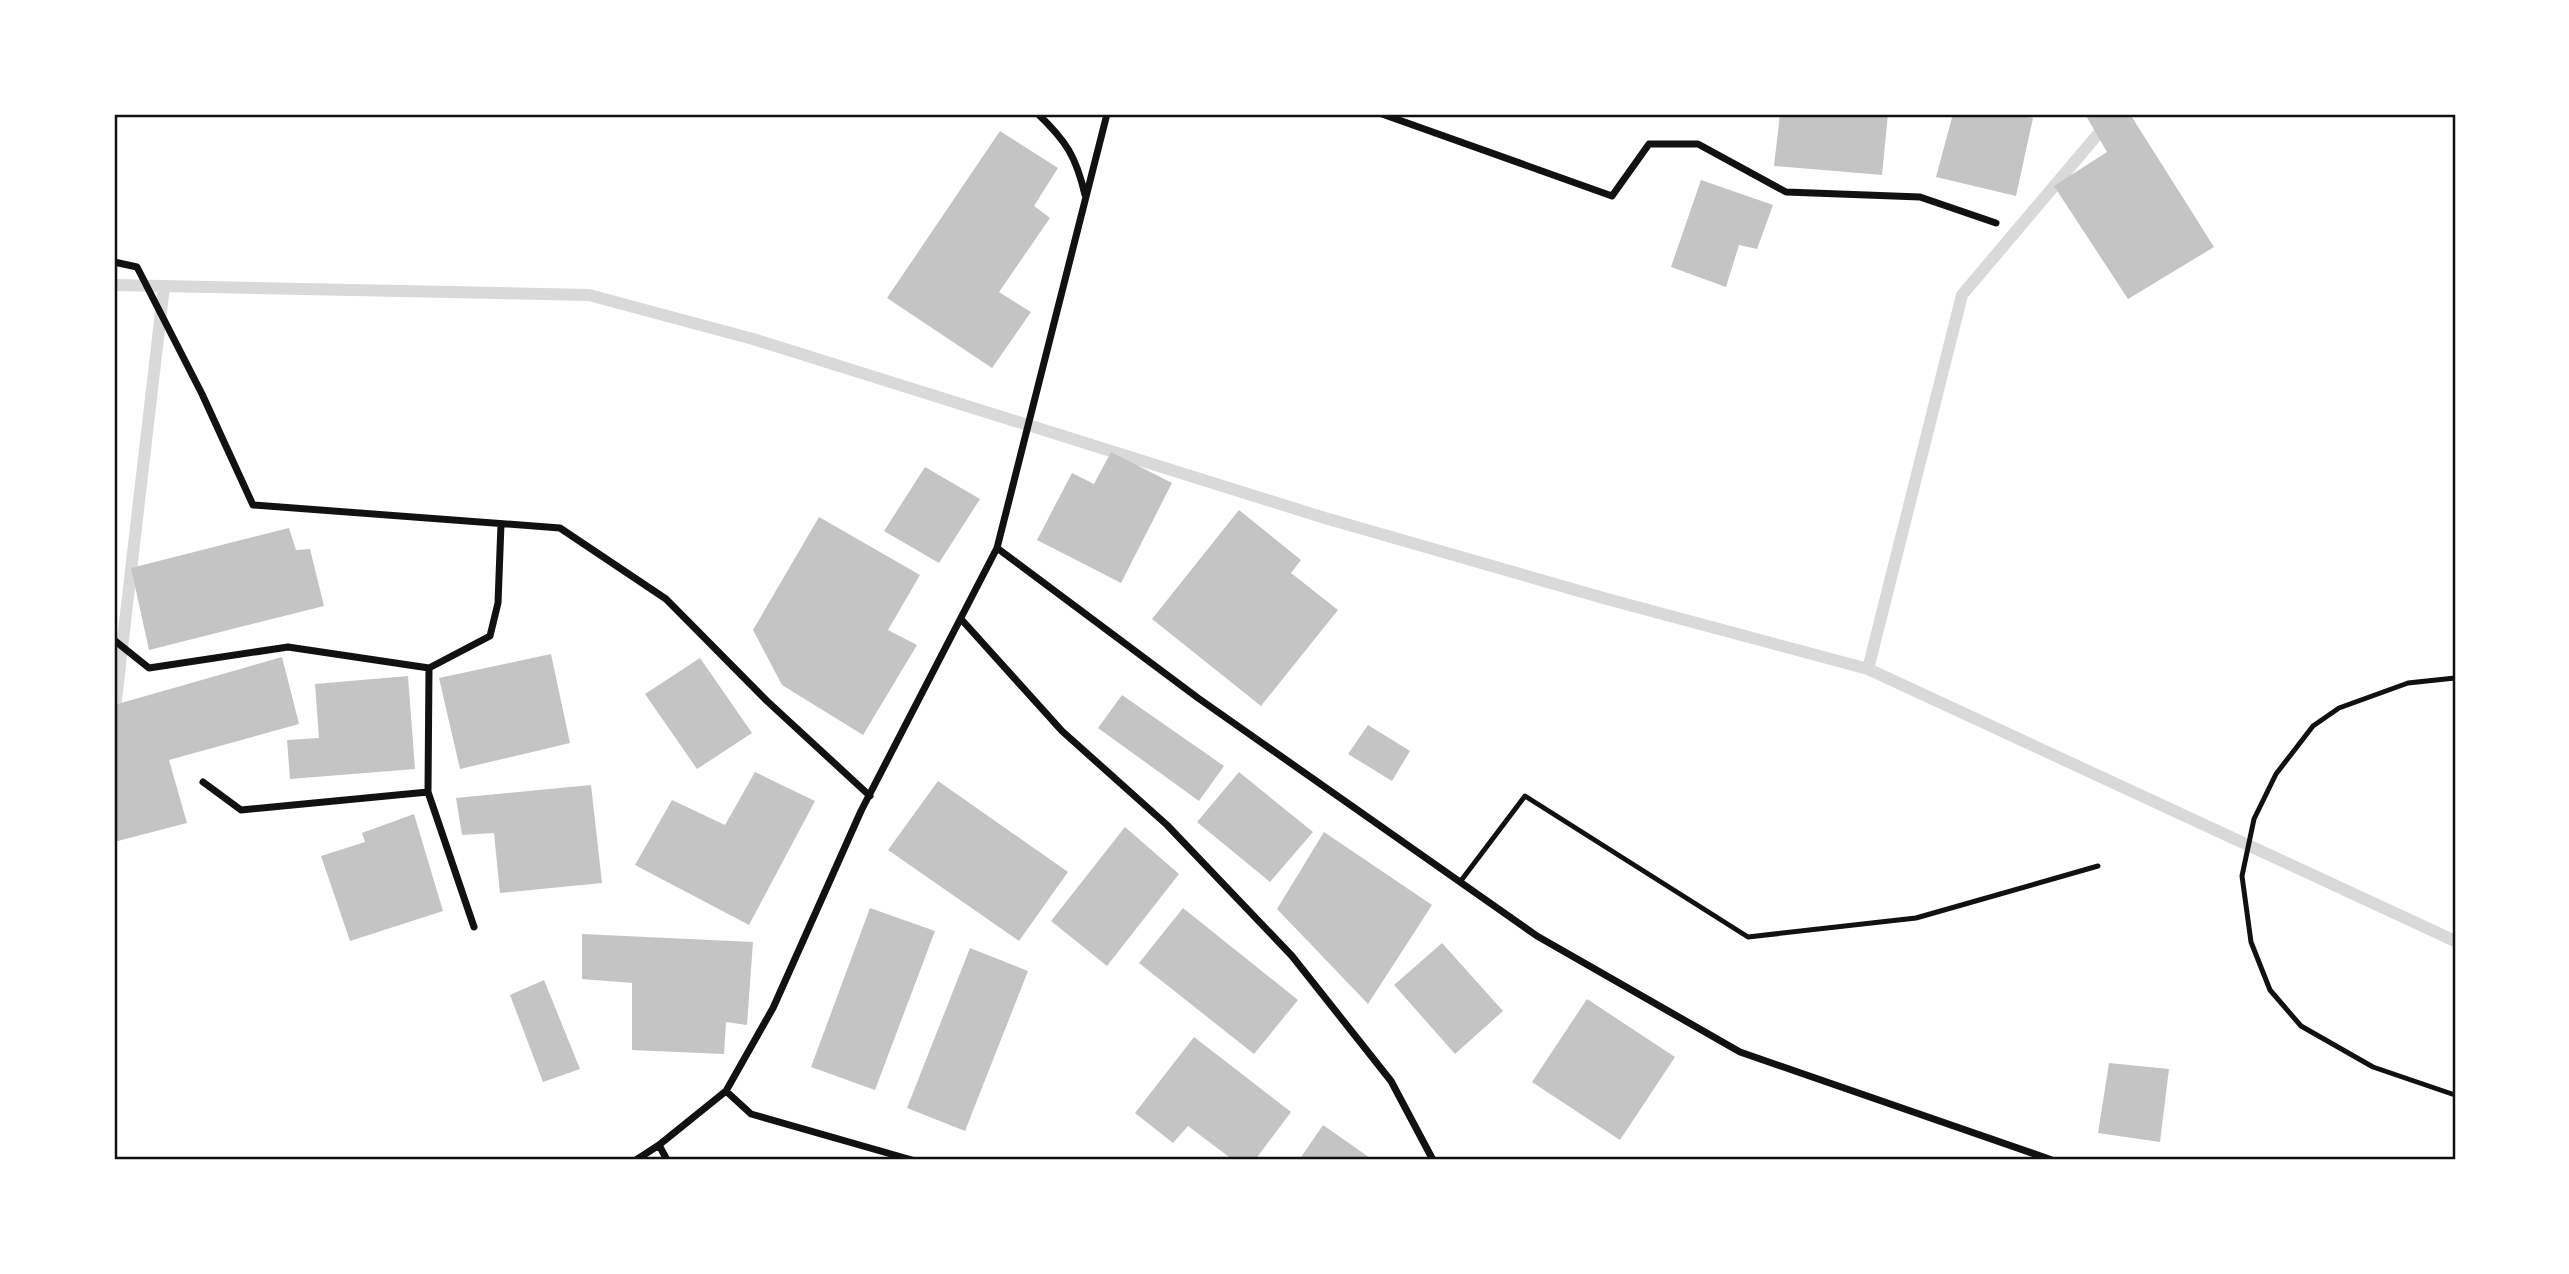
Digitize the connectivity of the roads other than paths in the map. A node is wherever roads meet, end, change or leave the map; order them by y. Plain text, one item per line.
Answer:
1 (1038, 114) edge
2 (1107, 114) edge
3 (1382, 114) edge
4 (1086, 199) junction
5 (1996, 223) dead end
6 (114, 262) edge
7 (501, 524) junction
8 (997, 548) junction
9 (961, 620) junction
10 (114, 640) edge
11 (429, 668) junction
12 (2455, 678) edge
13 (203, 782) dead end
14 (428, 792) junction
15 (870, 796) junction
16 (2098, 866) dead end
17 (1460, 882) junction
18 (474, 927) dead end
19 (726, 1091) junction
20 (2455, 1095) edge
21 (659, 1146) junction
22 (636, 1160) edge
23 (667, 1160) edge
24 (912, 1160) edge
25 (1433, 1160) edge
26 (2052, 1160) edge

1 - 4 street
2 - 4 street
3 - 5 street
4 - 8 street
6 - 7 street
7 - 11 street
7 - 15 street
8 - 9 street
8 - 17 street
9 - 15 street
9 - 25 street
10 - 11 street
11 - 14 street
12 - 20 lane
13 - 14 street
14 - 18 street
15 - 19 street
16 - 17 lane
17 - 26 street
19 - 21 street
19 - 24 street
21 - 22 street
21 - 23 street

